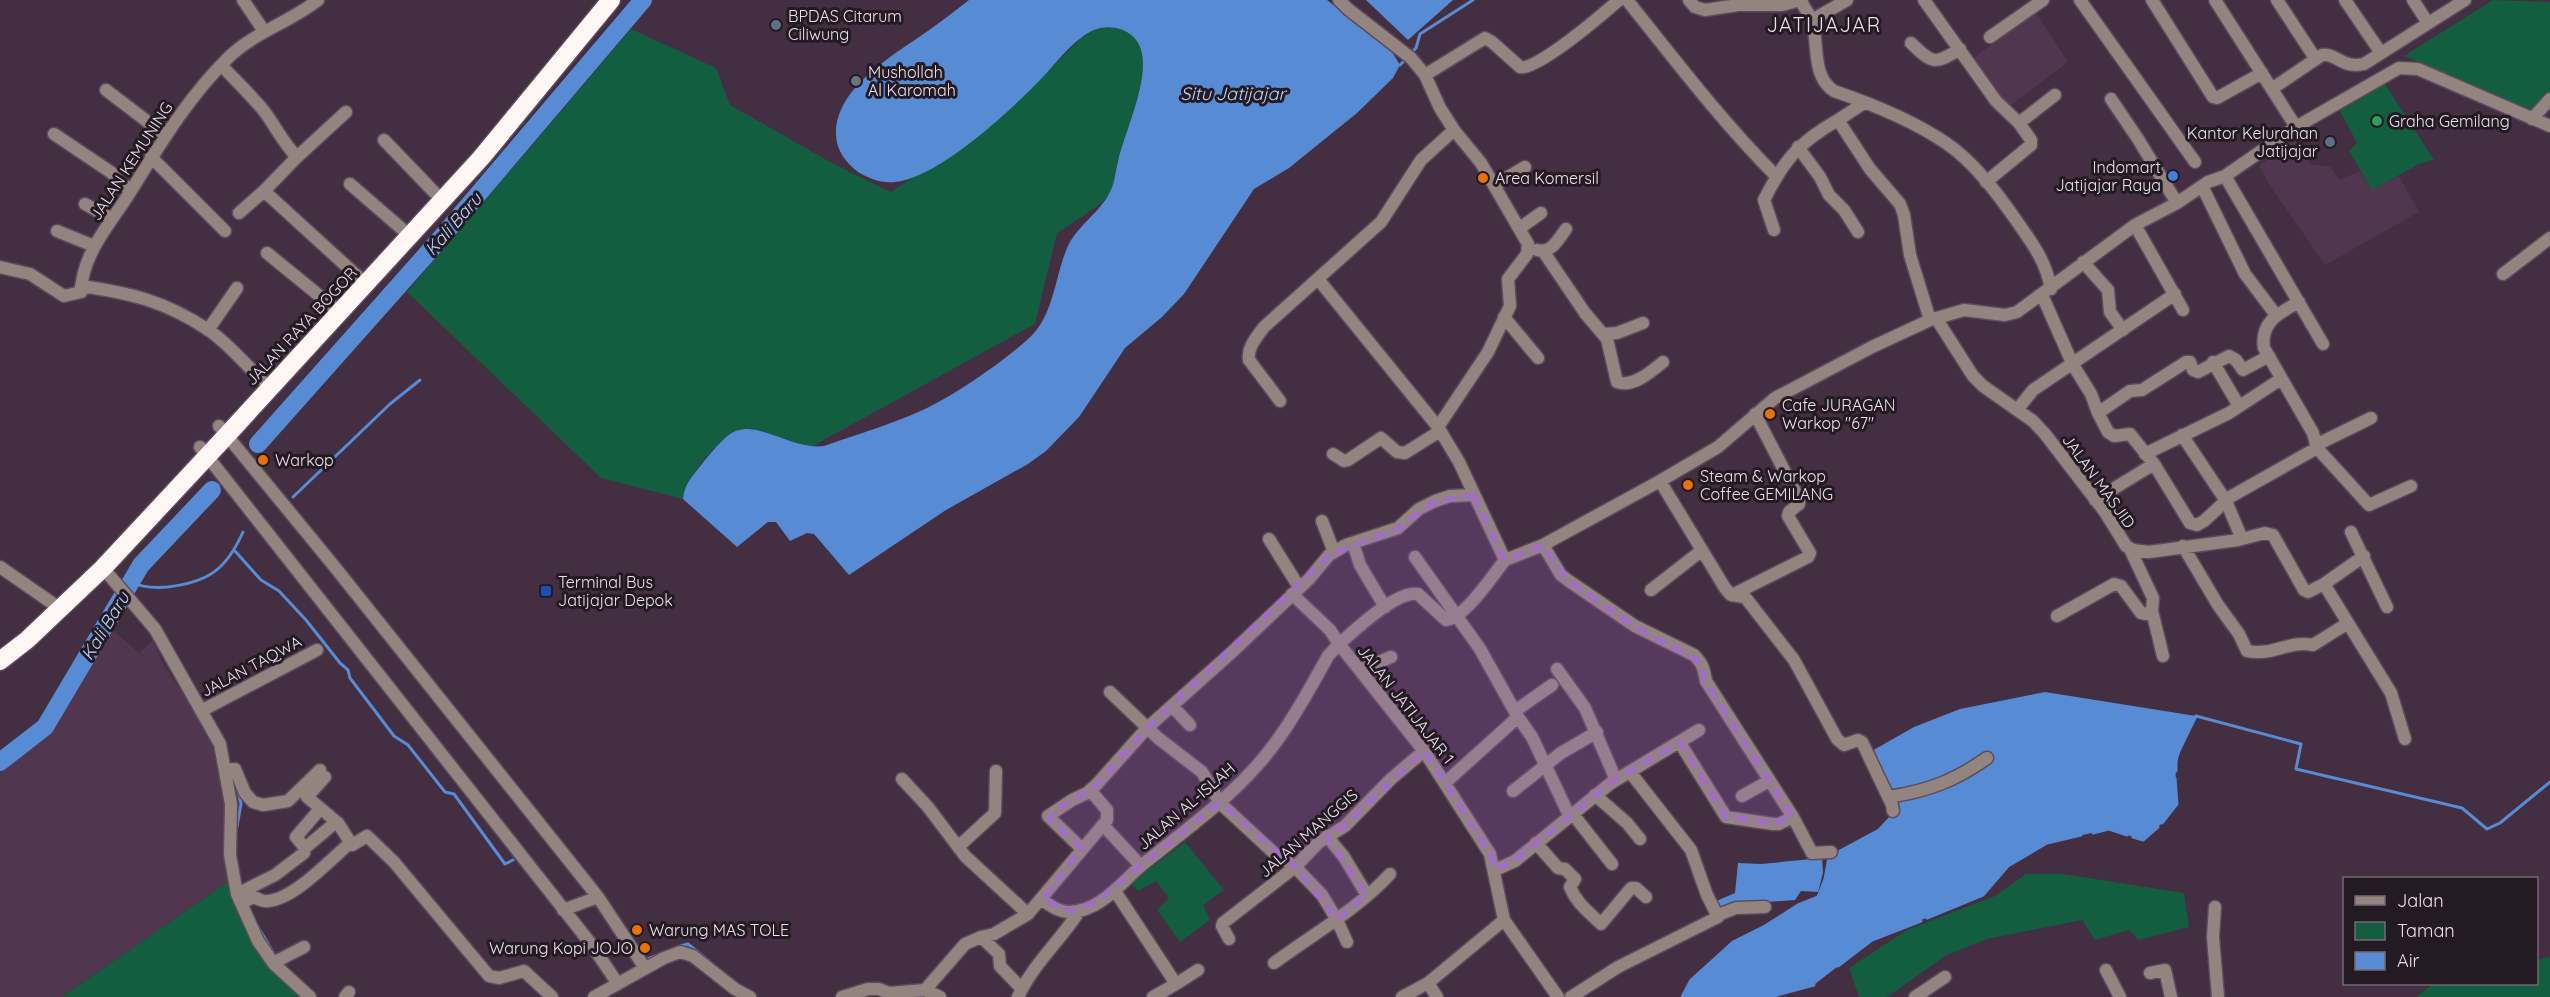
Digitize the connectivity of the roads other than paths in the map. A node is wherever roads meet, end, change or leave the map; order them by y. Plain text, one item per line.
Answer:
1 (243, 0) edge
2 (318, 0) edge
3 (596, 0) edge
4 (611, 0) edge
5 (1339, 0) edge
6 (1619, 0) edge
7 (1627, 0) edge
8 (1689, 0) edge
9 (1800, 0) edge
10 (1847, 0) edge
11 (1924, 0) edge
12 (2043, 0) edge
13 (2080, 0) edge
14 (2152, 0) edge
15 (2215, 0) edge
16 (2277, 0) edge
17 (2345, 0) edge
18 (2413, 0) edge
19 (2465, 0) edge
20 (1812, 20) junction
21 (2428, 23) junction
22 (264, 31) junction
23 (1990, 37) dead end
24 (1911, 43) dead end
25 (1960, 49) junction
26 (2381, 53) junction
27 (2315, 58) junction
28 (222, 66) junction
29 (2262, 73) junction
30 (1425, 75) junction
31 (2273, 88) junction
32 (106, 90) dead end
33 (2055, 95) dead end
34 (2111, 99) dead end
35 (2550, 99) edge
36 (1864, 103) junction
37 (346, 112) dead end
38 (2532, 119) junction
39 (1838, 120) junction
40 (2019, 123) junction
41 (2550, 126) edge
42 (2296, 127) junction
43 (1454, 130) junction
44 (54, 135) dead end
45 (165, 135) junction
46 (384, 140) dead end
47 (1798, 147) junction
48 (151, 157) junction
49 (297, 157) junction
50 (2195, 162) dead end
51 (1525, 167) dead end
52 (1776, 176) junction
53 (2225, 176) junction
54 (1986, 182) junction
55 (350, 184) dead end
56 (1495, 185) junction
57 (2202, 186) junction
58 (131, 190) junction
59 (264, 191) junction
60 (435, 193) junction
61 (2177, 203) junction
62 (85, 204) dead end
63 (239, 213) dead end
64 (1541, 213) dead end
65 (112, 219) junction
66 (2135, 225) junction
67 (1520, 228) junction
68 (402, 229) junction
69 (1566, 229) dead end
70 (1774, 230) dead end
71 (57, 231) dead end
72 (225, 231) dead end
73 (1858, 232) dead end
74 (2550, 238) edge
75 (1528, 244) junction
76 (94, 246) junction
77 (1543, 251) junction
78 (267, 253) dead end
79 (2083, 262) junction
80 (0, 267) edge
81 (2503, 274) dead end
82 (1318, 279) junction
83 (362, 281) junction
84 (237, 288) dead end
85 (81, 289) junction
86 (2046, 292) junction
87 (2175, 294) junction
88 (2299, 302) junction
89 (332, 306) junction
90 (2183, 310) dead end
91 (2276, 315) junction
92 (1504, 318) junction
93 (1933, 319) junction
94 (1643, 323) dead end
95 (208, 330) junction
96 (2123, 330) junction
97 (1604, 334) junction
98 (2323, 344) dead end
99 (2269, 356) junction
100 (1538, 358) dead end
101 (1663, 362) dead end
102 (2213, 362) junction
103 (2073, 364) junction
104 (2281, 379) junction
105 (262, 380) junction
106 (1280, 401) dead end
107 (2239, 406) junction
108 (2017, 410) junction
109 (2098, 413) junction
110 (1755, 414) junction
111 (2370, 418) dead end
112 (1439, 429) junction
113 (223, 430) junction
114 (2182, 435) junction
115 (2317, 446) junction
116 (204, 451) junction
117 (1333, 454) dead end
118 (2145, 454) junction
119 (2154, 464) junction
120 (1660, 481) junction
121 (2411, 486) dead end
122 (1474, 495) junction
123 (2095, 500) junction
124 (2226, 501) junction
125 (1322, 521) dead end
126 (2351, 532) dead end
127 (2242, 538) junction
128 (1269, 539) dead end
129 (1353, 543) junction
130 (1543, 545) junction
131 (2183, 546) junction
132 (2130, 549) junction
133 (1701, 551) junction
134 (1334, 552) junction
135 (2364, 556) junction
136 (1415, 558) dead end
137 (1505, 560) junction
138 (0, 567) edge
139 (108, 574) junction
140 (2325, 584) junction
141 (1295, 590) junction
142 (1651, 590) dead end
143 (1731, 595) junction
144 (52, 603) junction
145 (2387, 607) dead end
146 (1385, 608) junction
147 (2152, 611) junction
148 (2057, 616) dead end
149 (1456, 617) junction
150 (2348, 623) junction
151 (1339, 644) junction
152 (0, 647) edge
153 (317, 650) dead end
154 (2163, 656) dead end
155 (1391, 657) dead end
156 (0, 661) edge
157 (1557, 669) dead end
158 (1360, 670) junction
159 (1552, 685) dead end
160 (1110, 692) dead end
161 (1172, 706) junction
162 (205, 709) junction
163 (1516, 714) junction
164 (1190, 725) dead end
165 (1147, 728) junction
166 (1699, 730) dead end
167 (1597, 732) junction
168 (2405, 739) dead end
169 (1680, 743) junction
170 (1424, 751) junction
171 (1987, 758) dead end
172 (1545, 766) junction
173 (229, 769) junction
174 (996, 771) dead end
175 (1630, 772) junction
176 (902, 779) dead end
177 (1616, 780) junction
178 (1769, 781) junction
179 (1446, 782) junction
180 (1090, 790) junction
181 (1513, 791) dead end
182 (1595, 795) junction
183 (1742, 796) dead end
184 (1889, 797) junction
185 (1220, 803) junction
186 (320, 809) junction
187 (1893, 811) dead end
188 (1570, 814) junction
189 (1793, 817) junction
190 (336, 822) junction
191 (1103, 825) junction
192 (1327, 836) junction
193 (1640, 839) dead end
194 (350, 843) junction
195 (1536, 843) junction
196 (305, 848) junction
197 (958, 848) junction
198 (1081, 848) junction
199 (1831, 852) dead end
200 (1612, 864) dead end
201 (1141, 867) junction
202 (1295, 867) junction
203 (1495, 870) junction
204 (1390, 874) dead end
205 (1116, 891) junction
206 (1367, 895) junction
207 (242, 897) junction
208 (598, 897) junction
209 (1646, 897) dead end
210 (1042, 900) junction
211 (1765, 907) dead end
212 (2215, 907) dead end
213 (564, 910) junction
214 (1080, 910) junction
215 (1028, 914) junction
216 (1718, 915) junction
217 (1337, 920) junction
218 (1504, 920) junction
219 (981, 937) junction
220 (1229, 939) dead end
221 (1347, 942) dead end
222 (304, 947) dead end
223 (276, 961) junction
224 (1274, 963) dead end
225 (645, 968) junction
226 (1198, 970) dead end
227 (2106, 970) dead end
228 (2150, 973) dead end
229 (1945, 977) dead end
230 (1428, 983) junction
231 (618, 984) junction
232 (1176, 984) junction
233 (925, 990) junction
234 (1020, 993) edge
235 (889, 995) edge
236 (1918, 996) edge
237 (310, 997) edge
238 (552, 997) edge
239 (594, 997) edge
240 (750, 997) edge
241 (842, 997) edge
242 (940, 997) edge
243 (1153, 997) edge
244 (1402, 997) edge
245 (1437, 997) edge
246 (1558, 997) edge
247 (1571, 997) edge
248 (2120, 997) edge
249 (2171, 997) edge
250 (2218, 997) edge

1 - 22 street
2 - 22 street, JALAN KEMUNING
3 - 60 highway, JALAN RAYA BOGOR
4 - 83 highway, JALAN RAYA BOGOR
5 - 30 street
6 - 30 street
7 - 52 street
8 - 9 street
9 - 20 street
10 - 20 street
11 - 25 street
12 - 23 street
13 - 50 street
14 - 29 street
15 - 29 street
16 - 27 street
17 - 26 street
18 - 21 street
19 - 21 street
20 - 36 street
21 - 26 street
22 - 28 street, JALAN KEMUNING
24 - 25 street
25 - 40 street
26 - 27 street
27 - 31 street
28 - 45 street, JALAN KEMUNING
28 - 49 street
29 - 31 street
30 - 43 street
31 - 42 street
32 - 45 street
33 - 40 street
34 - 61 street
35 - 38 street
36 - 39 street
36 - 54 street
37 - 49 street
38 - 41 street
38 - 42 street
39 - 47 street
39 - 93 street, JALAN MASJID
40 - 54 street
42 - 53 street
43 - 56 street
43 - 82 street
44 - 58 street
45 - 48 street, JALAN KEMUNING
46 - 60 street
47 - 52 street
47 - 73 street
48 - 58 street, JALAN KEMUNING
48 - 72 street
49 - 59 street
51 - 56 street
52 - 70 street
53 - 57 street
53 - 88 street
54 - 86 street
55 - 68 street
56 - 67 street
57 - 61 street
57 - 91 street
58 - 65 street, JALAN KEMUNING
59 - 63 street
59 - 83 street
60 - 68 highway, JALAN RAYA BOGOR
61 - 66 street
62 - 65 street
64 - 67 street
65 - 76 street, JALAN KEMUNING
66 - 79 street
66 - 87 street
67 - 75 street
68 - 83 highway, JALAN RAYA BOGOR
69 - 77 street
71 - 76 street
74 - 81 street
75 - 77 street
75 - 92 street
76 - 85 street, JALAN KEMUNING
77 - 97 street
78 - 89 street
79 - 86 street
79 - 96 street
80 - 85 street
82 - 106 street
82 - 112 street
83 - 89 highway, JALAN RAYA BOGOR
83 - 113 highway, JALAN RAYA BOGOR
84 - 95 street
85 - 95 street
86 - 93 street
86 - 103 street
87 - 90 street
87 - 96 street
88 - 91 street
88 - 98 street
89 - 105 highway, JALAN RAYA BOGOR
91 - 99 street
92 - 100 street
92 - 112 street
93 - 108 street, JALAN MASJID
93 - 110 street
94 - 97 street
95 - 105 street
96 - 103 street
97 - 101 street
99 - 102 street
99 - 104 street
102 - 107 street
102 - 109 street
103 - 108 street
103 - 109 street
104 - 107 street
104 - 115 street
105 - 113 highway, JALAN RAYA BOGOR
107 - 114 street
108 - 123 street, JALAN MASJID
109 - 118 street
110 - 120 street
110 - 143 street
111 - 115 street
112 - 117 street
112 - 122 street
113 - 116 highway, JALAN RAYA BOGOR
113 - 208 street
114 - 118 street
114 - 124 street
115 - 121 street
115 - 124 street
116 - 139 highway, JALAN RAYA BOGOR
116 - 144 highway, JALAN RAYA BOGOR
116 - 213 street
118 - 119 street
119 - 123 street
119 - 124 street
120 - 130 street
120 - 133 street
122 - 129 street
122 - 137 street
123 - 132 street, JALAN MASJID
124 - 127 street
125 - 134 street
126 - 135 street
127 - 131 street, JALAN MASJID
127 - 140 street, JALAN MASJID
128 - 141 street
129 - 134 street
129 - 146 street
130 - 137 street
130 - 178 street
131 - 132 street, JALAN MASJID
131 - 150 street
132 - 147 street
133 - 142 street
133 - 143 street
134 - 141 street
135 - 140 street
135 - 145 street
136 - 149 street
137 - 149 street
138 - 144 street
139 - 156 highway, JALAN RAYA BOGOR
139 - 162 street
140 - 150 street
141 - 151 street
141 - 161 street
143 - 184 street
144 - 152 highway, JALAN RAYA BOGOR
146 - 149 street, JALAN JATIJAJAR 1
146 - 151 street, JALAN JATIJAJAR 1
147 - 148 street
147 - 154 street
149 - 163 street
150 - 168 street
151 - 158 street, JALAN JATIJAJAR 1
151 - 185 street, JALAN AL-ISLAH
153 - 162 street, JALAN TAQWA
155 - 158 street
157 - 167 street
158 - 170 street, JALAN JATIJAJAR 1
159 - 163 street
160 - 165 street
161 - 164 street
161 - 165 street
162 - 173 street
163 - 172 street
163 - 179 street
165 - 180 street
165 - 185 street
166 - 169 street
167 - 172 street
167 - 177 street
169 - 175 street
169 - 189 street
170 - 179 street, JALAN JATIJAJAR 1
170 - 192 street, JALAN MANGGIS
171 - 184 street
172 - 181 street
172 - 188 street
173 - 186 street
173 - 207 street
174 - 197 street
175 - 177 street
175 - 216 street
176 - 197 street
177 - 182 street
178 - 183 street
178 - 189 street
179 - 203 street, JALAN JATIJAJAR 1
180 - 191 street
180 - 198 street
182 - 188 street
182 - 193 street
184 - 187 street
185 - 201 street, JALAN AL-ISLAH
185 - 202 street
186 - 190 street
186 - 196 street
188 - 195 street
188 - 200 street
189 - 199 street
190 - 194 street
190 - 196 street
191 - 198 street
191 - 201 street
192 - 202 street, JALAN MANGGIS
192 - 206 street
194 - 207 street
194 - 238 street
195 - 203 street
195 - 209 street
196 - 207 street
197 - 215 street
198 - 210 street
201 - 205 street, JALAN AL-ISLAH
202 - 217 street
202 - 220 street, JALAN MANGGIS
203 - 218 street, JALAN JATIJAJAR 1
204 - 206 street
205 - 214 street, JALAN AL-ISLAH
205 - 232 street
206 - 217 street
207 - 223 street
208 - 213 street
208 - 225 street
210 - 214 street
210 - 215 street
211 - 216 street
212 - 250 street
213 - 231 street
214 - 234 street
215 - 219 street
216 - 247 street
217 - 221 street
217 - 224 street
218 - 230 street
218 - 246 street, JALAN JATIJAJAR 1
219 - 233 street
219 - 234 street
222 - 223 street
223 - 237 street
225 - 231 street
225 - 240 street
226 - 232 street
227 - 248 street
228 - 249 street
229 - 236 street
230 - 244 street
230 - 245 street
231 - 239 street
232 - 243 street
233 - 235 street
233 - 242 street
235 - 241 street

